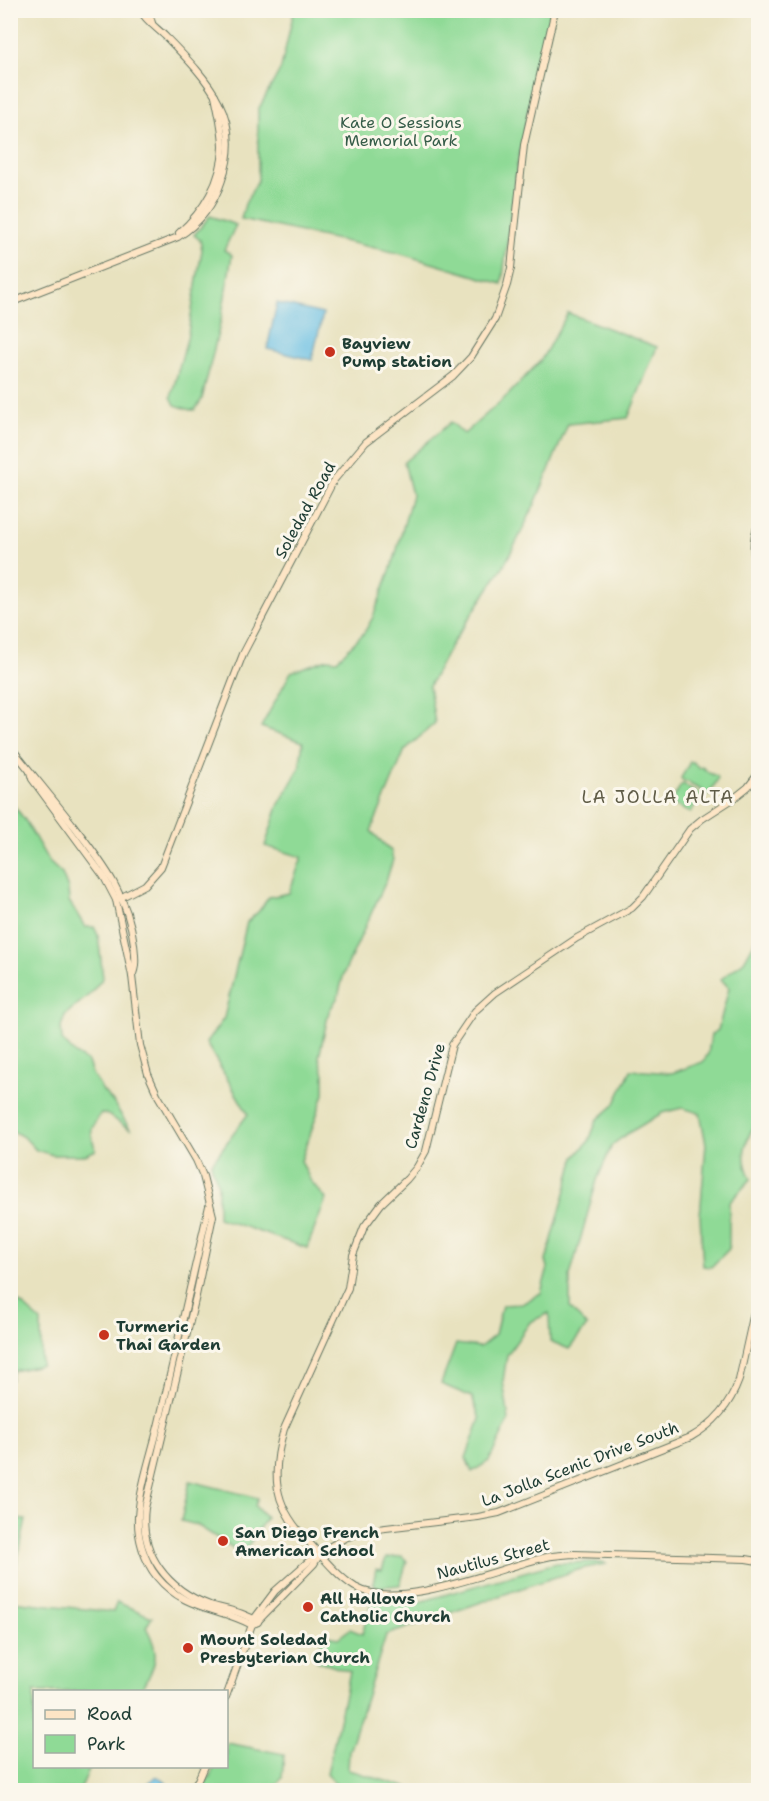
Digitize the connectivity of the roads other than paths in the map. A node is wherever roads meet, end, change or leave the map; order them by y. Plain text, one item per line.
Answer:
1 (140, 10) edge
2 (148, 10) edge
3 (555, 10) edge
4 (152, 23) junction
5 (215, 95) junction
6 (170, 240) junction
7 (10, 303) edge
8 (759, 525) edge
9 (759, 575) edge
10 (10, 746) edge
11 (759, 774) edge
12 (119, 898) junction
13 (759, 1294) edge
14 (320, 1554) junction
15 (759, 1561) edge
16 (255, 1622) junction
17 (228, 1692) edge
18 (204, 1768) edge
19 (190, 1791) edge

1 - 4 street
2 - 4 street
3 - 12 street, Soledad Road
4 - 5 street
5 - 6 street
5 - 6 street
6 - 7 street
8 - 9 street
10 - 12 street
11 - 14 street, Cardeno Drive
12 - 16 street
13 - 14 street, La Jolla Scenic Drive South
14 - 15 street, Nautilus Street
14 - 16 street, La Jolla Scenic Drive South
16 - 17 street, La Jolla Scenic Drive South
18 - 19 street

